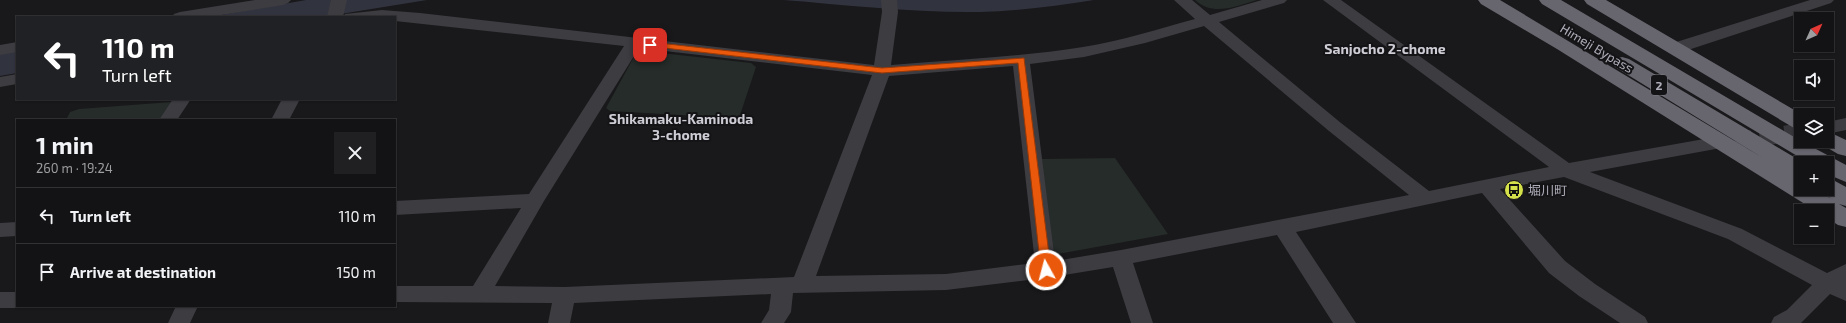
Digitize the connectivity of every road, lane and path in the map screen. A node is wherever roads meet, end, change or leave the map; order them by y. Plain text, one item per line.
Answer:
1 (187, 0) edge
2 (283, 0) edge
3 (339, 0) edge
4 (1182, 0) edge
5 (1279, 0) edge
6 (1331, 0) edge
7 (1487, 0) edge
8 (1516, 0) edge
9 (1593, 0) edge
10 (1826, 0) edge
11 (889, 6) edge
12 (1542, 6) edge
13 (181, 16) edge
14 (187, 16) edge
15 (335, 16) edge
16 (366, 16) edge
17 (393, 16) edge
18 (396, 16) edge
19 (1206, 20) junction
20 (634, 43) junction
21 (16, 47) edge
22 (1676, 48) junction
23 (0, 50) edge
24 (1021, 60) junction
25 (882, 71) junction
26 (16, 79) edge
27 (0, 82) edge
28 (181, 100) edge
29 (290, 100) edge
30 (169, 119) edge
31 (281, 119) edge
32 (1794, 119) edge
33 (1846, 124) edge
34 (1834, 127) edge
35 (1721, 142) junction
36 (1834, 142) edge
37 (1846, 149) edge
38 (1812, 156) edge
39 (1794, 167) edge
40 (1834, 168) edge
41 (1567, 171) junction
42 (1846, 175) edge
43 (1486, 185) junction
44 (1834, 190) edge
45 (1426, 198) junction
46 (1846, 198) edge
47 (535, 200) junction
48 (396, 208) edge
49 (1846, 219) edge
50 (1283, 228) junction
51 (16, 229) edge
52 (0, 230) edge
53 (1122, 258) junction
54 (1046, 270) junction
55 (1846, 272) edge
56 (1827, 283) junction
57 (792, 284) junction
58 (1846, 293) edge
59 (396, 294) edge
60 (480, 294) junction
61 (565, 295) junction
62 (0, 300) edge
63 (16, 300) edge
64 (187, 307) edge
65 (179, 323) edge
66 (559, 323) edge
67 (772, 323) edge
68 (1142, 323) edge
69 (1345, 323) edge
70 (1637, 323) edge
71 (1782, 323) edge

1 - 13 street
2 - 14 street
3 - 15 street
4 - 19 street
5 - 19 street
6 - 41 street
7 - 35 highway
8 - 12 highway, Himeji Bypass / 2
9 - 22 highway
10 - 22 street
11 - 25 street
12 - 38 highway, Himeji Bypass / 2
12 - 39 highway, Himeji Bypass / 2
16 - 17 street
18 - 20 street
19 - 24 street
19 - 45 street
20 - 25 street
20 - 47 street
21 - 23 street
22 - 32 highway
24 - 25 street
24 - 54 street
25 - 57 street
26 - 27 street
28 - 30 street
29 - 31 street
33 - 34 street
35 - 41 street
35 - 49 highway
36 - 37 highway
40 - 42 highway, Himeji Bypass / 2
41 - 43 street
41 - 56 street
43 - 45 street
43 - 70 street
44 - 46 highway
45 - 50 street
47 - 48 street
47 - 60 street
50 - 53 street
50 - 69 street
51 - 52 street
53 - 54 street
53 - 68 street
54 - 57 street
55 - 56 street
56 - 58 street
56 - 71 street
57 - 61 street
57 - 67 street
59 - 60 street
60 - 61 street
61 - 66 street
62 - 63 street
64 - 65 street

